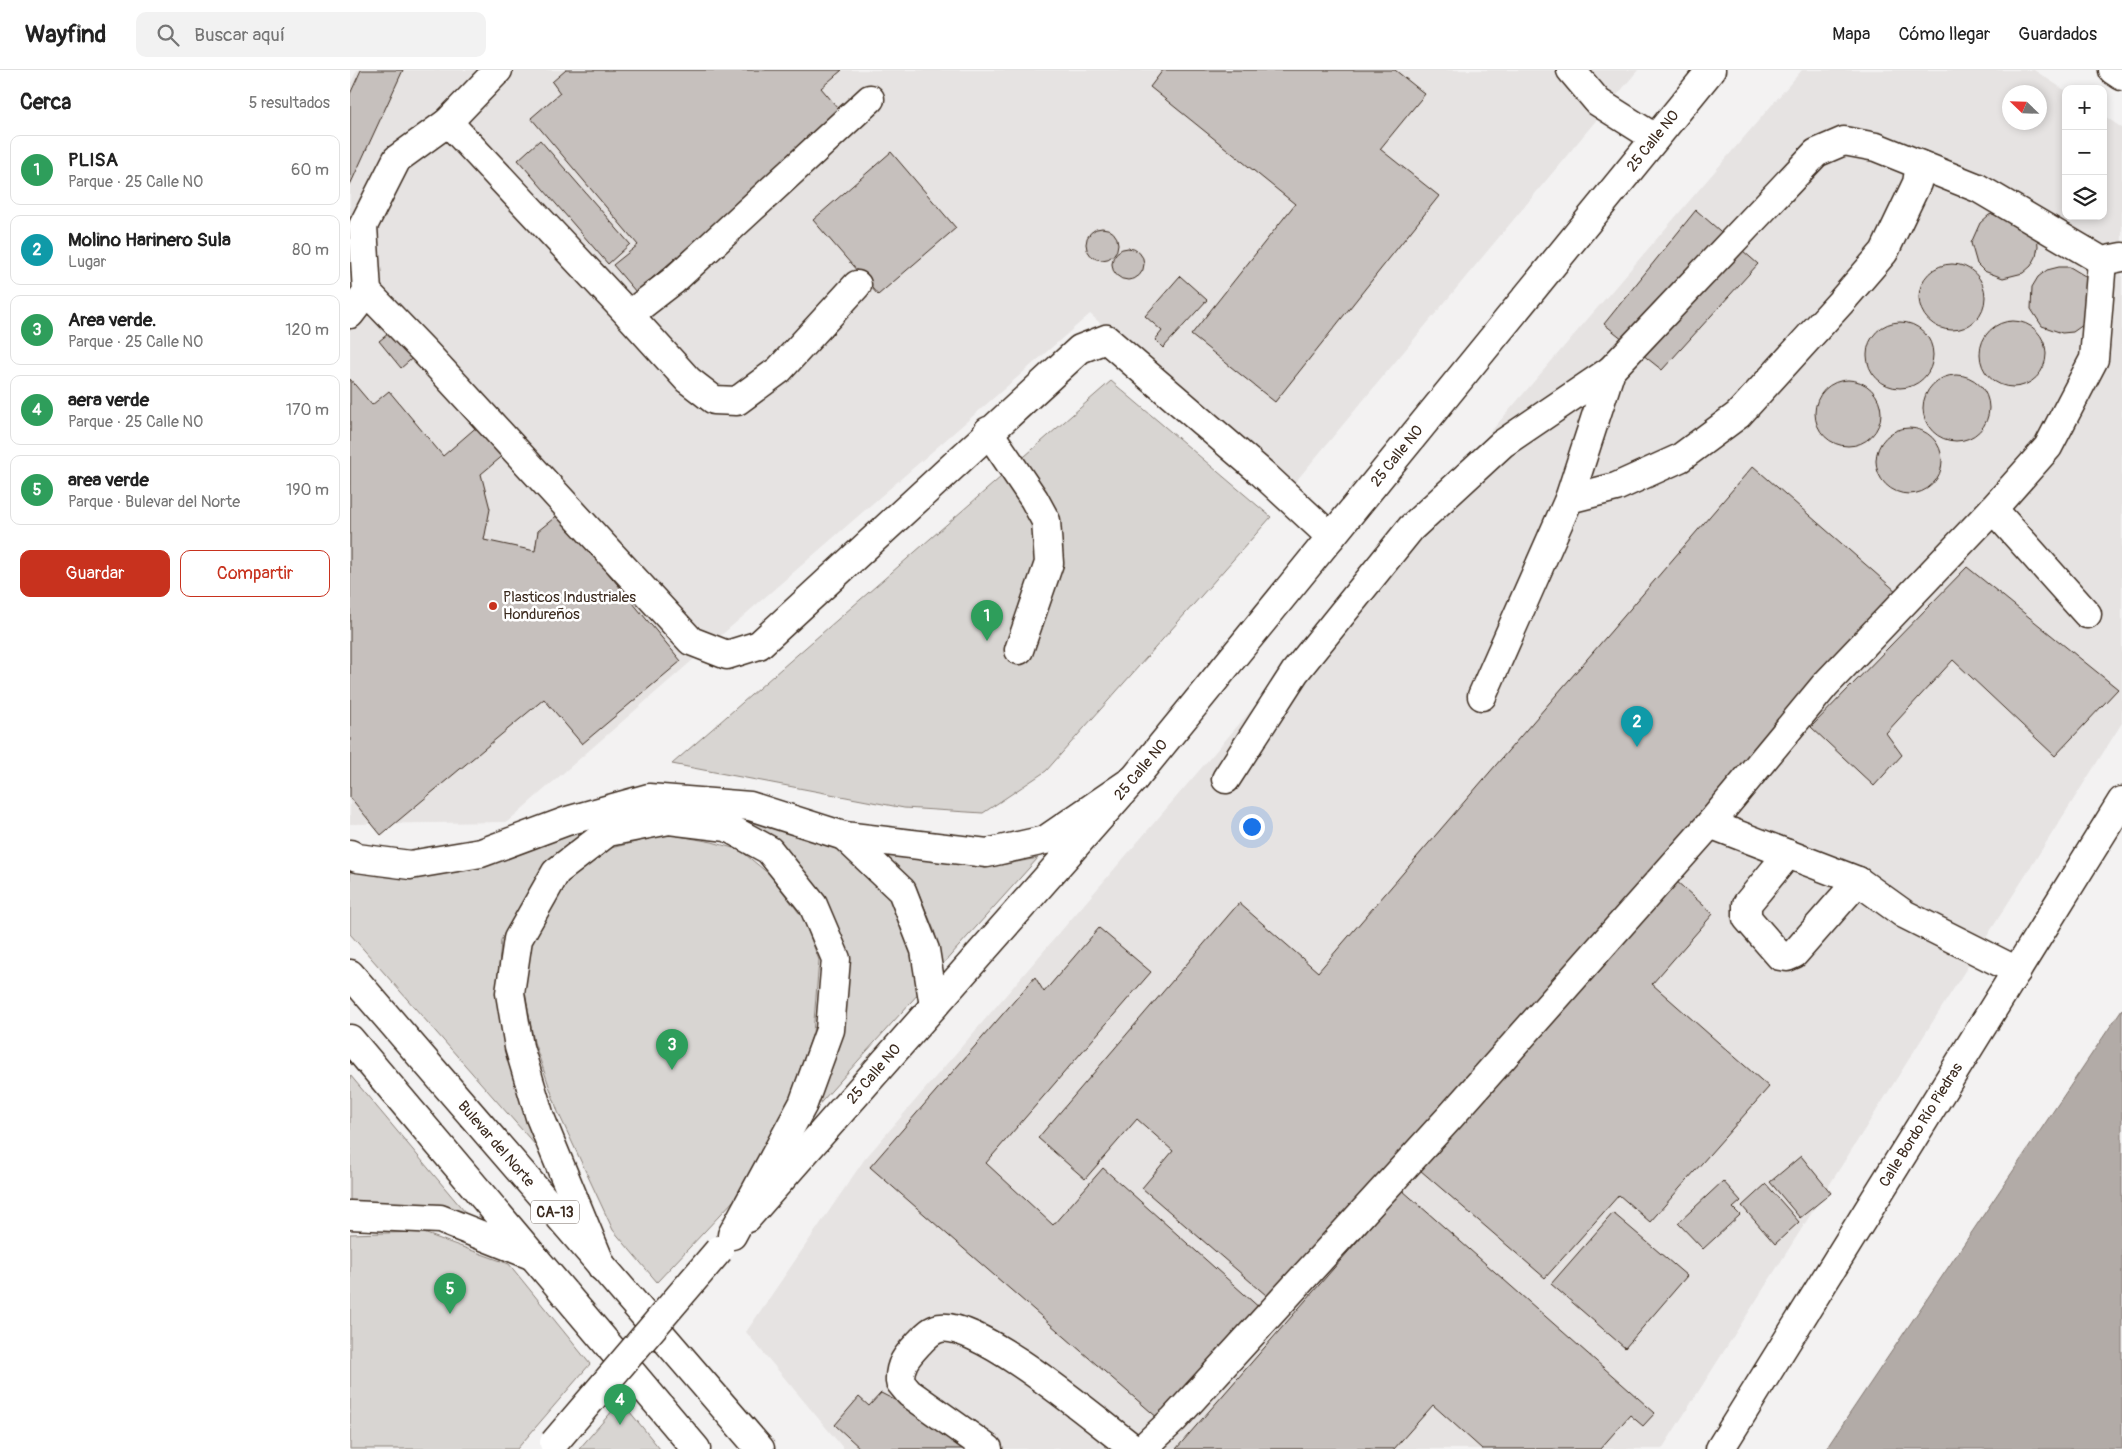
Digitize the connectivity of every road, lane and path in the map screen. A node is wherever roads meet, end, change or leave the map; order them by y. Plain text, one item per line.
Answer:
1 (498, 70) edge
2 (1572, 70) edge
3 (1711, 70) edge
4 (2113, 70) edge
5 (2122, 76) edge
6 (870, 100) dead end
7 (448, 122) junction
8 (1655, 138) junction
9 (1920, 165) junction
10 (2112, 259) edge
11 (857, 285) dead end
12 (367, 292) junction
13 (350, 314) edge
14 (629, 315) junction
15 (1611, 370) junction
16 (988, 431) junction
17 (1569, 499) junction
18 (1993, 509) junction
19 (1331, 537) junction
20 (2087, 614) dead end
21 (1019, 650) dead end
22 (1482, 696) dead end
23 (1134, 779) junction
24 (1226, 779) dead end
25 (2122, 801) edge
26 (1710, 824) junction
27 (844, 836) junction
28 (350, 854) edge
29 (1788, 854) junction
30 (1858, 881) junction
31 (2017, 971) junction
32 (350, 974) edge
33 (934, 1006) junction
34 (350, 1039) edge
35 (350, 1215) edge
36 (726, 1242) junction
37 (534, 1256) junction
38 (602, 1266) junction
39 (551, 1446) edge
40 (696, 1449) edge
41 (760, 1449) edge
42 (988, 1449) edge
43 (1134, 1449) edge
44 (1142, 1449) edge
45 (1720, 1449) edge

1 - 7 main road
2 - 8 main road
3 - 8 main road, 25 Calle NO
4 - 5 main road
6 - 14 main road
7 - 12 main road
7 - 14 main road
8 - 19 main road, 25 Calle NO
9 - 10 main road
9 - 15 main road
9 - 17 main road
10 - 18 main road
11 - 14 main road
12 - 13 main road
12 - 16 main road
15 - 17 main road
15 - 24 main road
16 - 19 main road
16 - 21 main road
17 - 22 main road
18 - 20 main road
18 - 26 main road
19 - 23 main road, 25 Calle NO
23 - 27 main road
23 - 33 main road, 25 Calle NO
25 - 31 main road, Calle Bordo Río Piedras
26 - 29 main road
26 - 44 main road
27 - 28 main road
27 - 33 main road
29 - 30 main road
29 - 30 main road
30 - 31 main road
31 - 45 main road, Calle Bordo Río Piedras
32 - 38 main road, Bulevar del Norte / CA-13
33 - 36 main road, 25 Calle NO
34 - 37 main road, CA-13
35 - 37 main road
36 - 38 main road
36 - 39 main road, 25 Calle NO, bridge
37 - 40 main road, CA-13
38 - 41 main road, Bulevar del Norte / CA-13
42 - 43 main road

